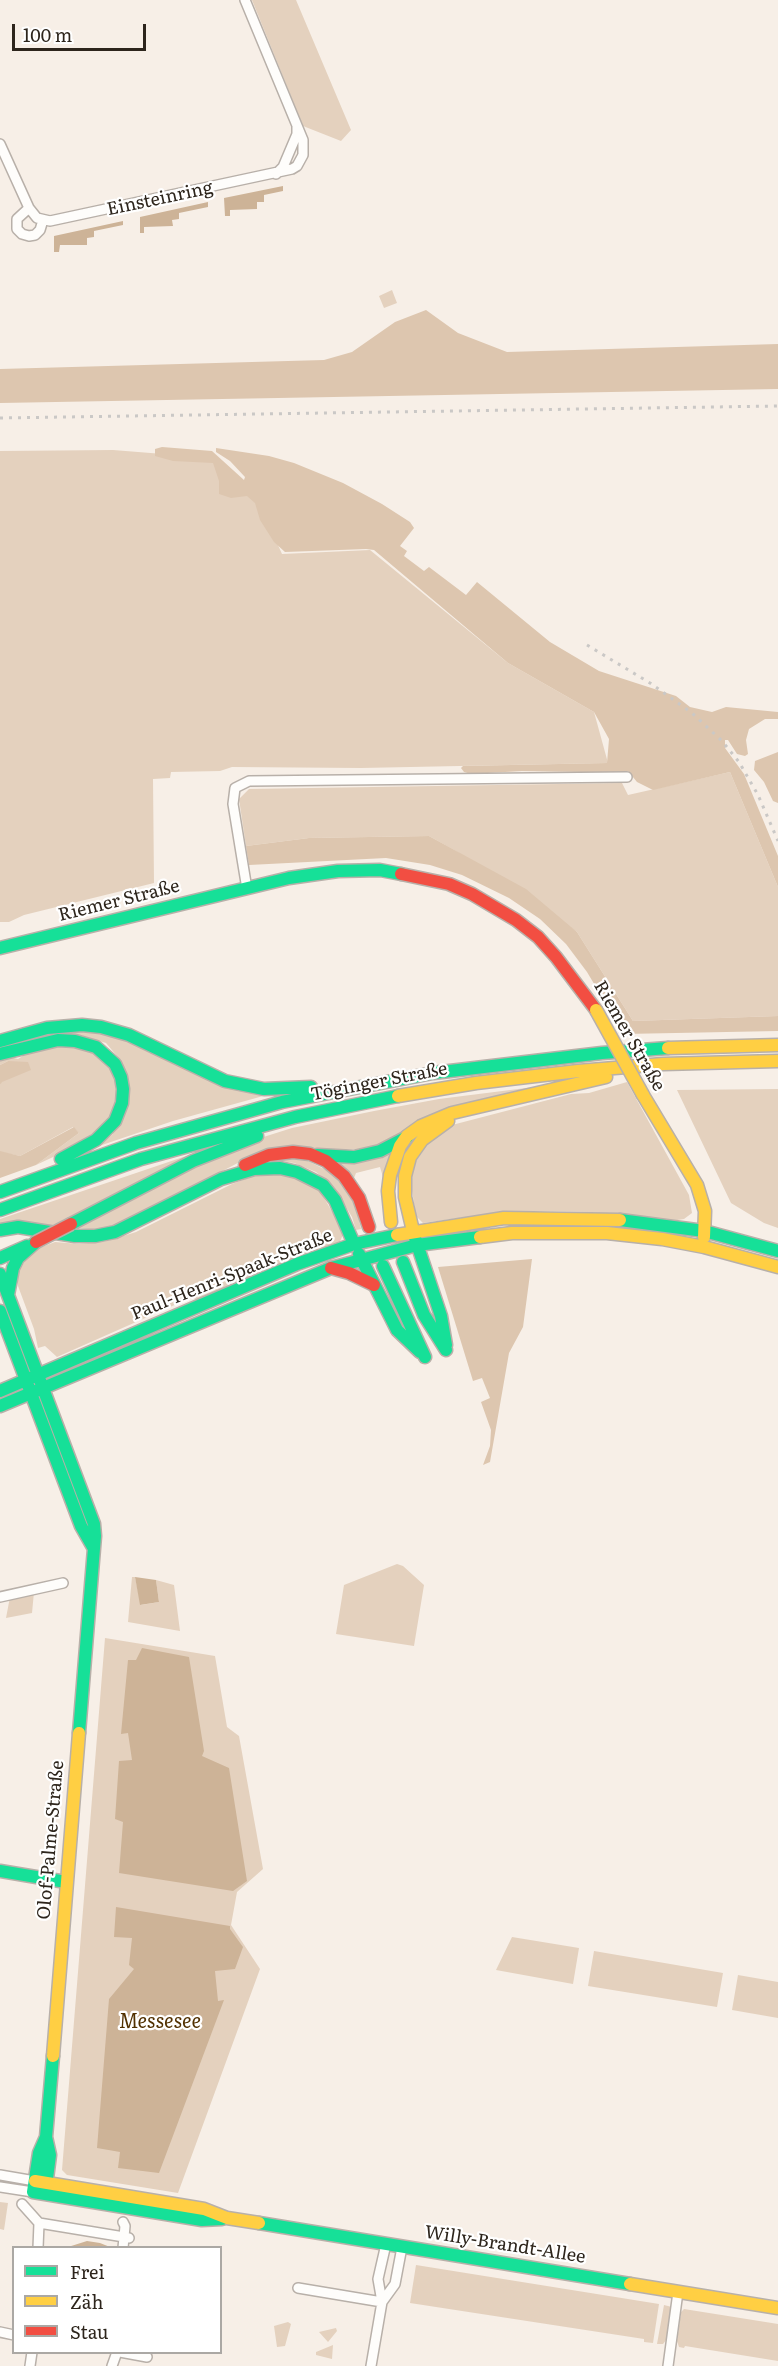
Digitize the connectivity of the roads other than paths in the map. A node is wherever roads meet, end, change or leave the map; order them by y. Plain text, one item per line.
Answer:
1 (245, 0) edge
2 (0, 144) edge
3 (28, 208) junction
4 (43, 220) junction
5 (627, 777) dead end
6 (247, 889) junction
7 (0, 948) edge
8 (0, 1041) edge
9 (778, 1045) edge
10 (0, 1054) edge
11 (778, 1061) edge
12 (663, 1064) junction
13 (363, 1085) junction
14 (470, 1108) junction
15 (295, 1117) junction
16 (407, 1136) junction
17 (310, 1154) junction
18 (220, 1179) junction
19 (21, 1183) junction
20 (0, 1191) edge
21 (0, 1210) edge
22 (391, 1222) dead end
23 (369, 1227) dead end
24 (0, 1230) edge
25 (413, 1231) junction
26 (704, 1231) junction
27 (36, 1242) junction
28 (354, 1244) junction
29 (417, 1245) junction
30 (704, 1247) junction
31 (778, 1251) edge
32 (0, 1258) edge
33 (361, 1259) junction
34 (403, 1262) dead end
35 (383, 1266) dead end
36 (778, 1267) edge
37 (331, 1268) junction
38 (0, 1274) edge
39 (374, 1285) junction
40 (242, 1288) junction
41 (8, 1295) junction
42 (248, 1303) junction
43 (0, 1311) edge
44 (39, 1375) junction
45 (25, 1381) junction
46 (43, 1388) junction
47 (0, 1391) edge
48 (30, 1394) junction
49 (0, 1406) edge
50 (93, 1546) junction
51 (63, 1583) dead end
52 (0, 1597) edge
53 (0, 1871) edge
54 (66, 1882) junction
55 (0, 2175) edge
56 (0, 2187) edge
57 (40, 2187) junction
58 (22, 2204) dead end
59 (123, 2222) dead end
60 (39, 2223) junction
61 (126, 2241) edge
62 (386, 2244) junction
63 (38, 2246) edge
64 (402, 2247) junction
65 (298, 2288) dead end
66 (678, 2292) junction
67 (382, 2302) junction
68 (778, 2308) edge
69 (130, 2354) edge
70 (147, 2357) dead end
71 (371, 2366) edge
72 (668, 2366) edge

1 - 4 street, Einsteinring
2 - 3 street
3 - 4 street
3 - 4 street, Einsteinring
5 - 6 street
6 - 7 main road, Riemer Straße
6 - 26 main road, Riemer Straße, bridge
8 - 13 main road
9 - 13 main road, Töginger Straße
10 - 19 main road
11 - 12 main road, Töginger Straße
12 - 14 main road
12 - 15 main road, Töginger Straße
13 - 19 main road, Töginger Straße
14 - 16 main road
14 - 25 main road
15 - 21 main road, Töginger Straße
15 - 27 main road, bridge
16 - 17 main road
16 - 22 main road
17 - 18 main road
17 - 23 main road
18 - 24 main road
18 - 28 main road
19 - 20 main road, Töginger Straße
25 - 26 main road, Paul-Henri-Spaak-Straße
25 - 28 main road, Paul-Henri-Spaak-Straße
25 - 29 main road
26 - 30 main road, Riemer Straße
26 - 31 main road, Paul-Henri-Spaak-Straße
27 - 32 main road
27 - 41 main road
28 - 33 main road
28 - 40 main road, Paul-Henri-Spaak-Straße
29 - 30 main road, Paul-Henri-Spaak-Straße
29 - 33 main road, Paul-Henri-Spaak-Straße
29 - 34 main road
30 - 36 main road, Paul-Henri-Spaak-Straße
33 - 37 main road, Paul-Henri-Spaak-Straße
33 - 39 main road
35 - 39 main road
37 - 39 main road
37 - 42 main road, Paul-Henri-Spaak-Straße
38 - 41 main road, Olof-Palme-Straße
40 - 42 main road
40 - 44 main road, Paul-Henri-Spaak-Straße
41 - 44 main road, Olof-Palme-Straße
42 - 46 main road, Paul-Henri-Spaak-Straße
43 - 45 main road
44 - 45 main road, Paul-Henri-Spaak-Straße
44 - 46 main road, Olof-Palme-Straße
45 - 47 main road, Paul-Henri-Spaak-Straße
45 - 48 main road
46 - 48 main road, Paul-Henri-Spaak-Straße
46 - 50 main road, Olof-Palme-Straße
48 - 49 main road, Paul-Henri-Spaak-Straße
48 - 50 main road
50 - 54 main road, Olof-Palme-Straße
51 - 52 street
53 - 54 main road
54 - 57 main road, Olof-Palme-Straße
55 - 57 street
56 - 57 street
57 - 62 main road, Willy-Brandt-Allee
58 - 60 street
59 - 61 street
60 - 61 street
60 - 63 street
62 - 64 main road, Willy-Brandt-Allee
62 - 67 street
64 - 66 main road, Willy-Brandt-Allee
64 - 67 street
65 - 67 street
66 - 68 main road, Willy-Brandt-Allee
66 - 72 street
67 - 71 street
69 - 70 street

